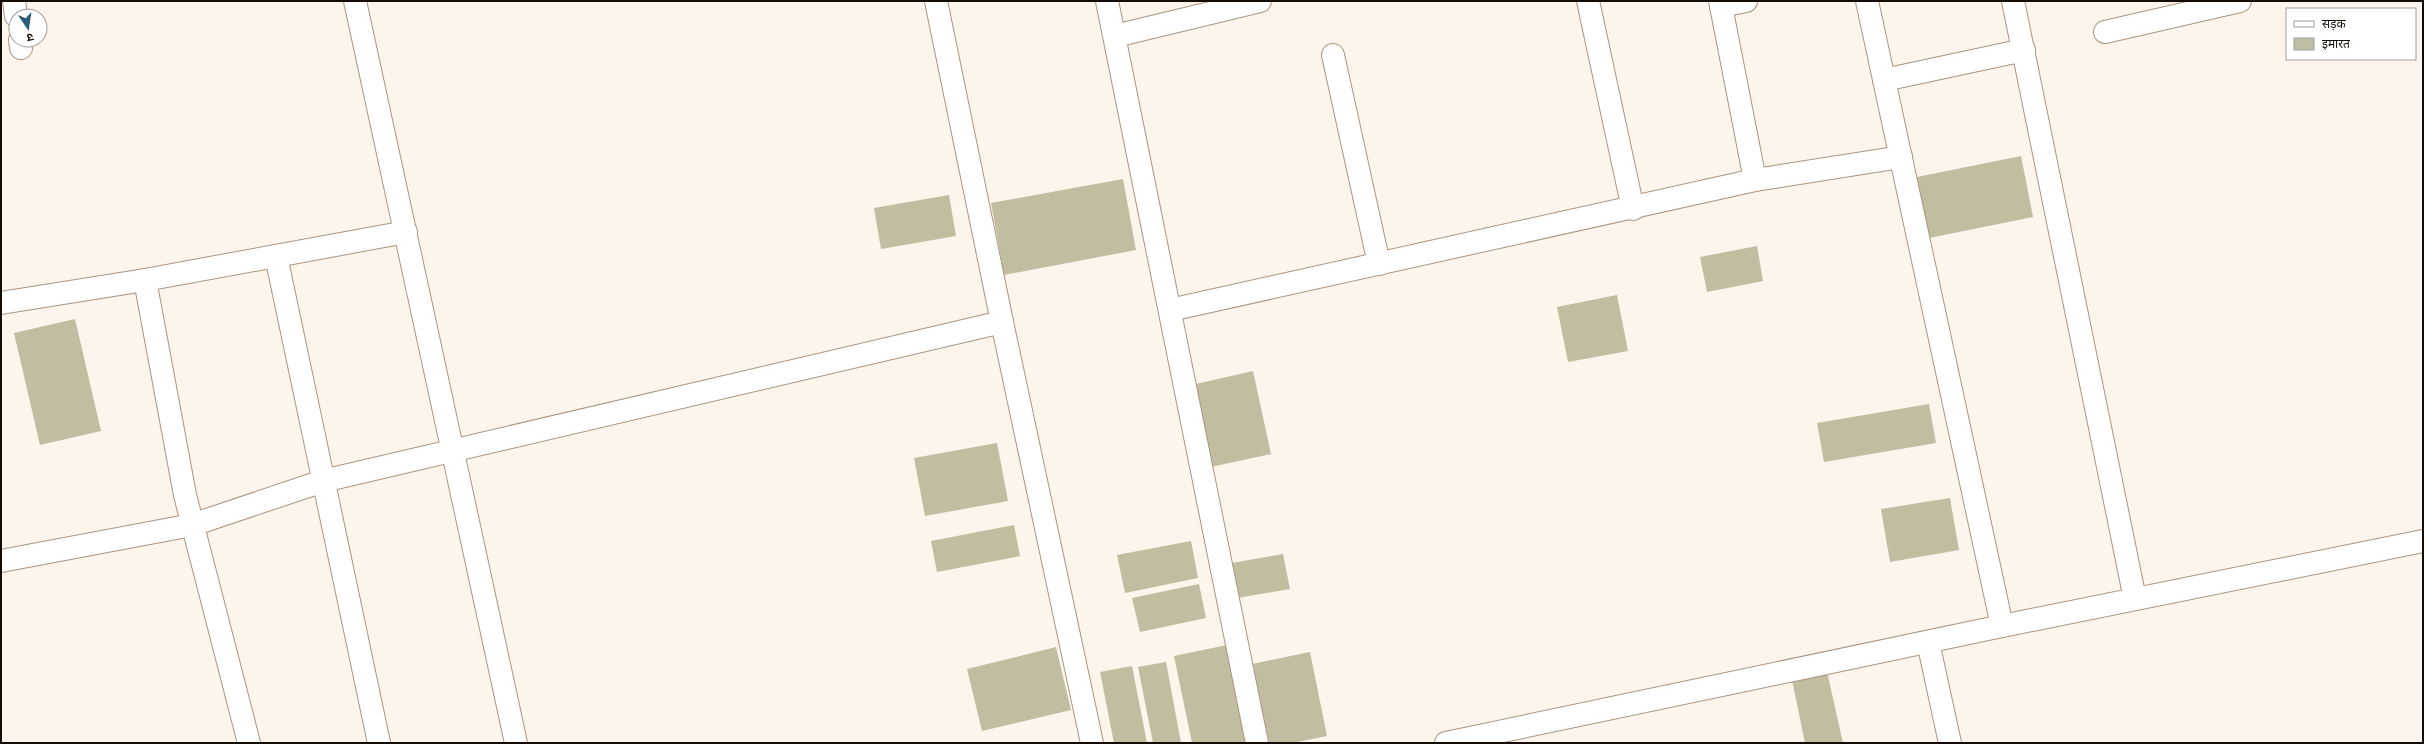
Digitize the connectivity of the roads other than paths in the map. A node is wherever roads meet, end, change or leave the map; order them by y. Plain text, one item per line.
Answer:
1 (355, 1) edge
2 (936, 1) edge
3 (1107, 1) edge
4 (1260, 1) edge
5 (1588, 1) edge
6 (1746, 1) edge
7 (1868, 1) edge
8 (2013, 1) edge
9 (2240, 1) edge
10 (1720, 4) edge
11 (2105, 32) dead end
12 (1115, 36) junction
13 (2024, 50) junction
14 (1332, 56) dead end
15 (1884, 80) junction
16 (1901, 157) junction
17 (1755, 180) junction
18 (1633, 209) junction
19 (406, 232) junction
20 (276, 256) junction
21 (1379, 264) junction
22 (145, 280) junction
23 (1, 303) edge
24 (1170, 310) junction
25 (1002, 322) junction
26 (453, 452) junction
27 (323, 481) junction
28 (192, 525) junction
29 (2423, 541) edge
30 (1, 561) edge
31 (2135, 599) junction
32 (2002, 626) junction
33 (1928, 642) junction
34 (250, 743) edge
35 (379, 743) edge
36 (516, 743) edge
37 (1092, 743) edge
38 (1257, 743) edge
39 (1446, 743) edge
40 (1950, 743) edge

1 - 19 street
2 - 25 street
3 - 12 street
4 - 12 street
5 - 18 street
6 - 10 street
7 - 15 street
8 - 13 street
9 - 11 street
10 - 17 street
12 - 24 street
13 - 15 street
13 - 31 street
14 - 21 street
15 - 16 street
16 - 17 street
16 - 32 street
17 - 18 street
18 - 21 street
19 - 20 street
19 - 26 street
20 - 22 street
20 - 27 street
21 - 24 street
22 - 23 street
22 - 28 street
24 - 38 street
25 - 26 street
25 - 37 street
26 - 27 street
26 - 36 street
27 - 28 street
27 - 35 street
28 - 30 street
28 - 34 street
29 - 31 street
31 - 32 street
32 - 33 street
33 - 39 street
33 - 40 street

